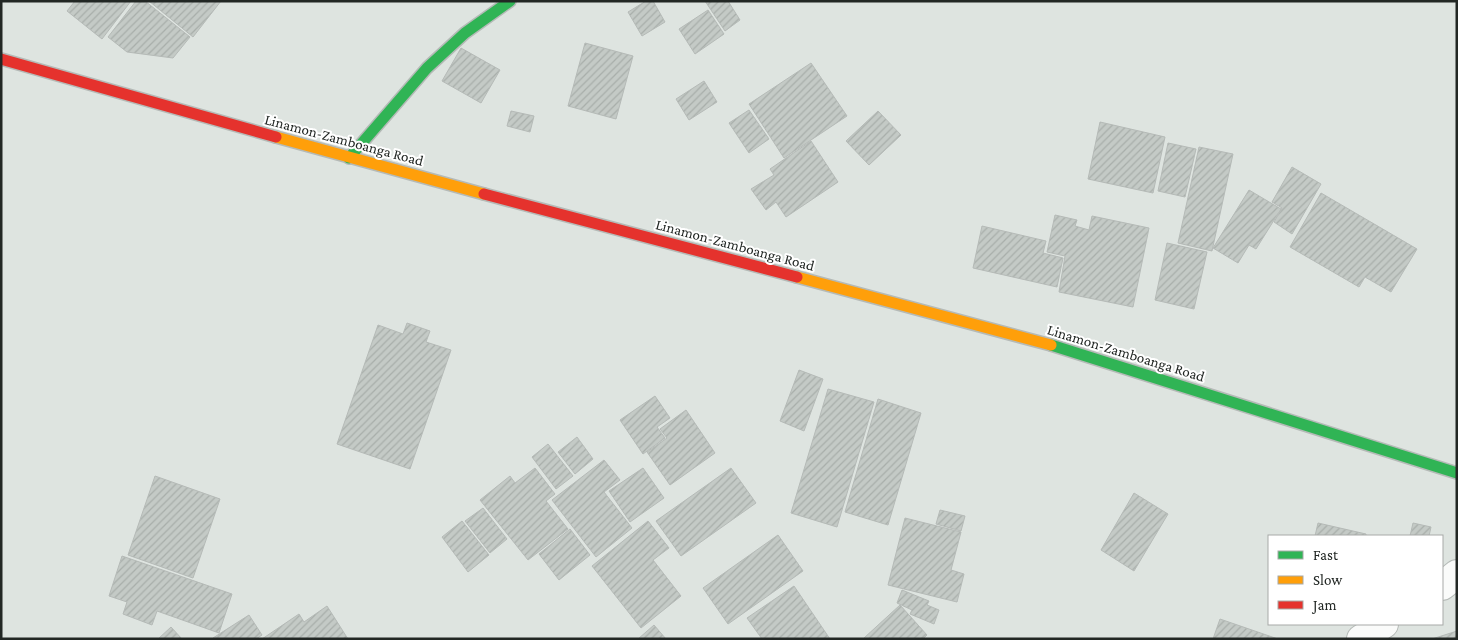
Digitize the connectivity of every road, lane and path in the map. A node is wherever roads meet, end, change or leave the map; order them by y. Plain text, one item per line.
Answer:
1 (510, 1) edge
2 (1, 59) edge
3 (349, 158) junction
4 (1457, 473) edge
5 (1457, 574) edge
6 (1443, 585) edge
7 (1382, 625) edge
8 (1361, 639) edge

1 - 3 main road
2 - 3 main road, Linamon-Zamboanga Road
3 - 4 main road, Linamon-Zamboanga Road
5 - 6 street
7 - 8 street

